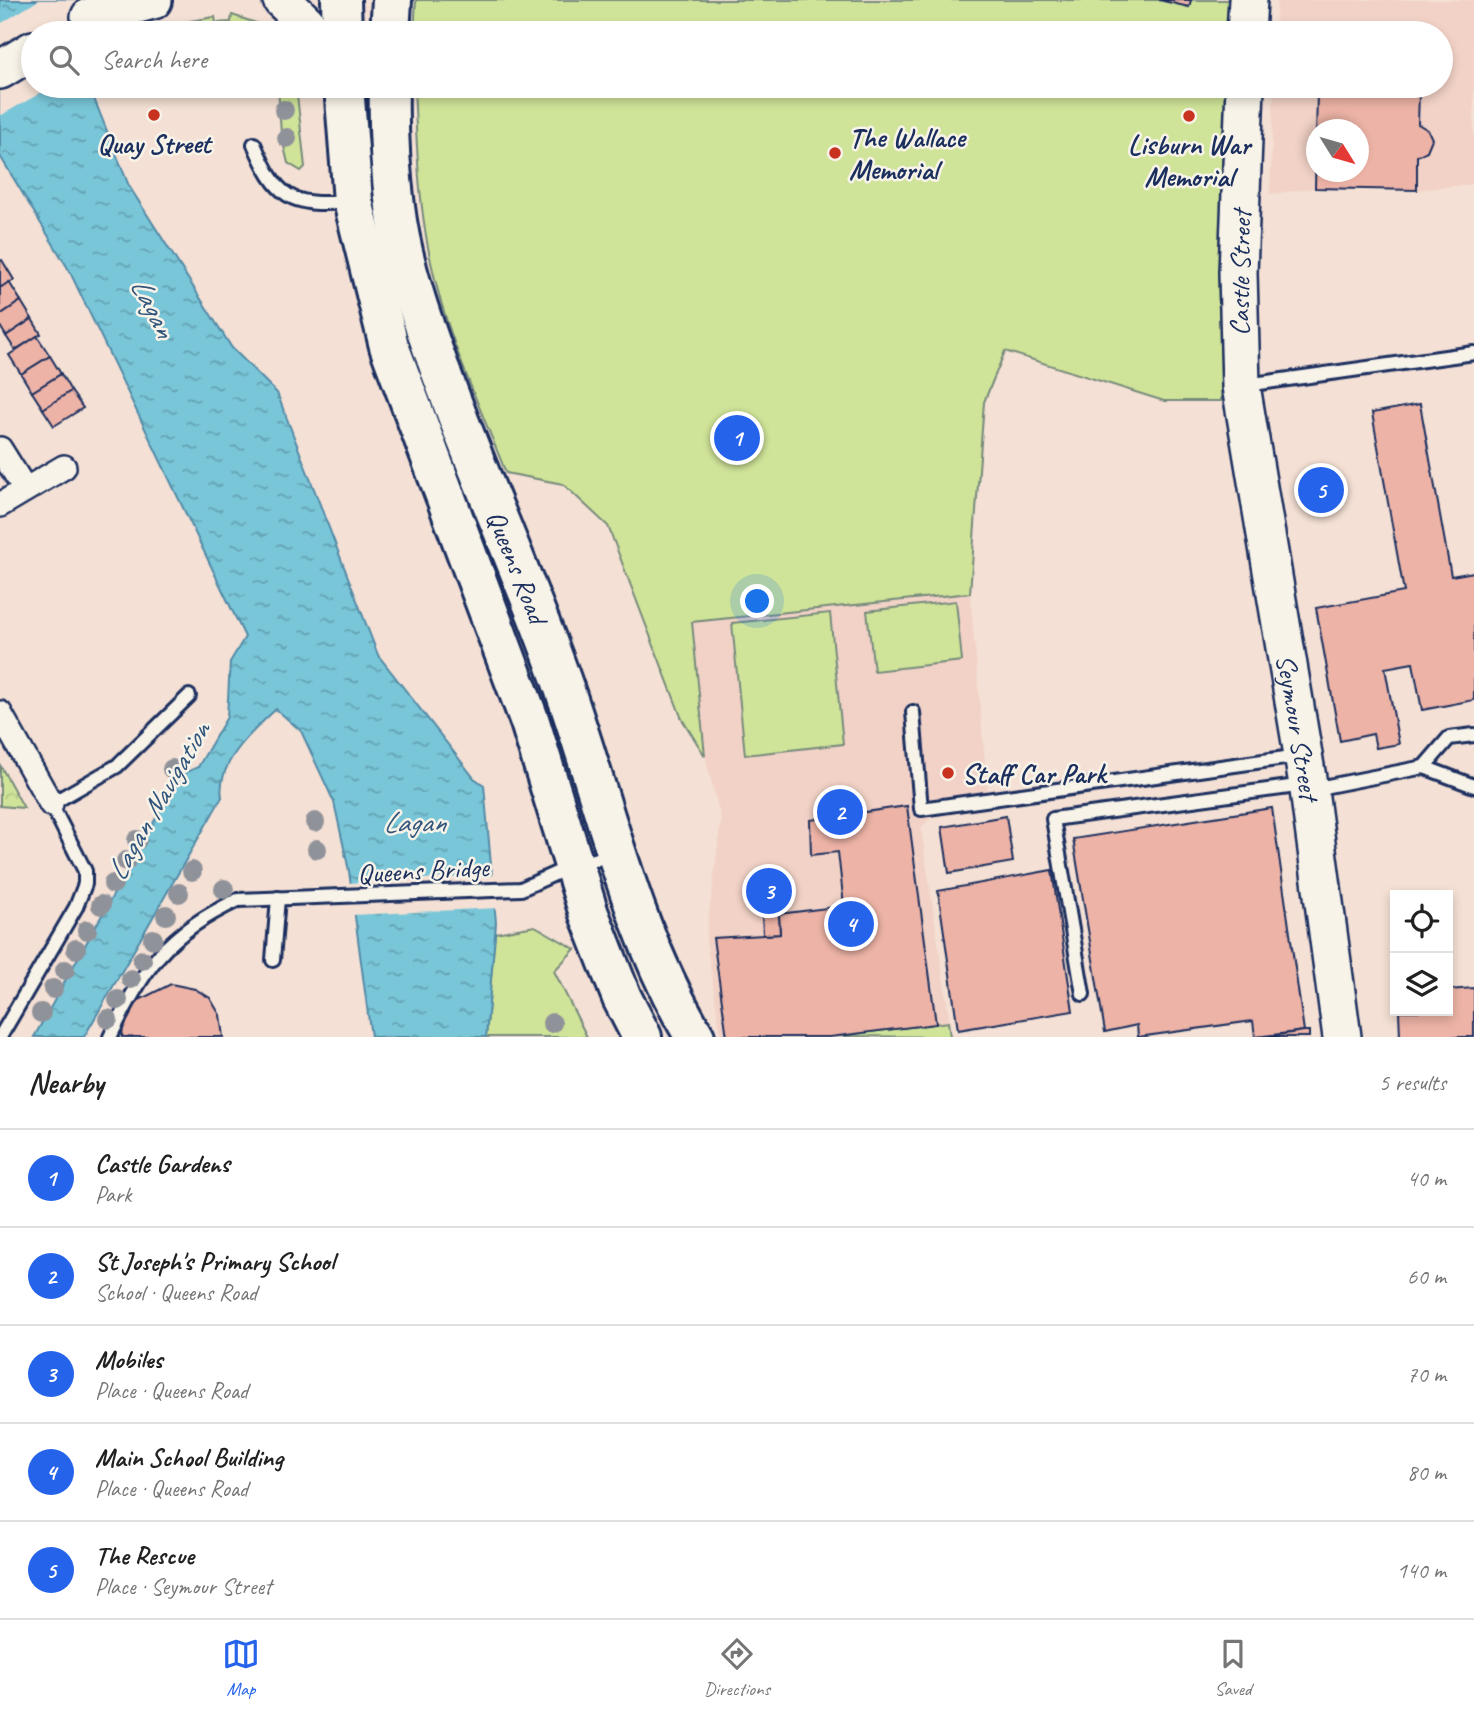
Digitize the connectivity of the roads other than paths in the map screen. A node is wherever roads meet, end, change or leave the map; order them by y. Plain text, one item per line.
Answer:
1 (153, 0) edge
2 (282, 0) edge
3 (341, 0) edge
4 (391, 0) edge
5 (1248, 0) edge
6 (89, 17) edge
7 (304, 21) edge
8 (342, 21) edge
9 (390, 21) edge
10 (1247, 21) edge
11 (21, 57) edge
12 (0, 70) edge
13 (329, 98) edge
14 (345, 98) edge
15 (389, 98) edge
16 (1245, 98) edge
17 (254, 144) dead end
18 (353, 201) junction
19 (1474, 353) edge
20 (1244, 402) junction
21 (0, 449) edge
22 (64, 467) dead end
23 (25, 489) junction
24 (0, 505) edge
25 (189, 696) dead end
26 (913, 712) dead end
27 (0, 713) edge
28 (1474, 735) edge
29 (1424, 767) junction
30 (1307, 777) junction
31 (1474, 786) edge
32 (51, 804) junction
33 (616, 854) junction
34 (572, 866) junction
35 (278, 898) junction
36 (273, 960) dead end
37 (1083, 994) dead end
38 (0, 1037) edge
39 (110, 1037) edge
40 (642, 1037) edge
41 (695, 1037) edge
42 (1342, 1037) edge

1 - 6 main road
2 - 7 main road
3 - 8 highway
4 - 9 highway
5 - 10 main road
11 - 12 main road
13 - 18 main road
14 - 18 highway, Queens Road
15 - 33 highway, Queens Road
16 - 20 main road, Castle Street
17 - 18 lane
18 - 34 highway, Queens Road
19 - 20 lane
20 - 30 main road, Seymour Street
21 - 23 street
22 - 23 street
23 - 24 street
25 - 32 lane
26 - 30 lane
27 - 32 street
28 - 29 lane
29 - 30 lane
29 - 31 lane
30 - 37 lane
30 - 42 main road, Seymour Street
32 - 38 lane
33 - 34 lane, Queens Bridge
33 - 41 highway, Queens Road
34 - 35 lane, Queens Bridge
34 - 40 highway, Queens Road
35 - 36 lane
35 - 39 lane, Queens Bridge

